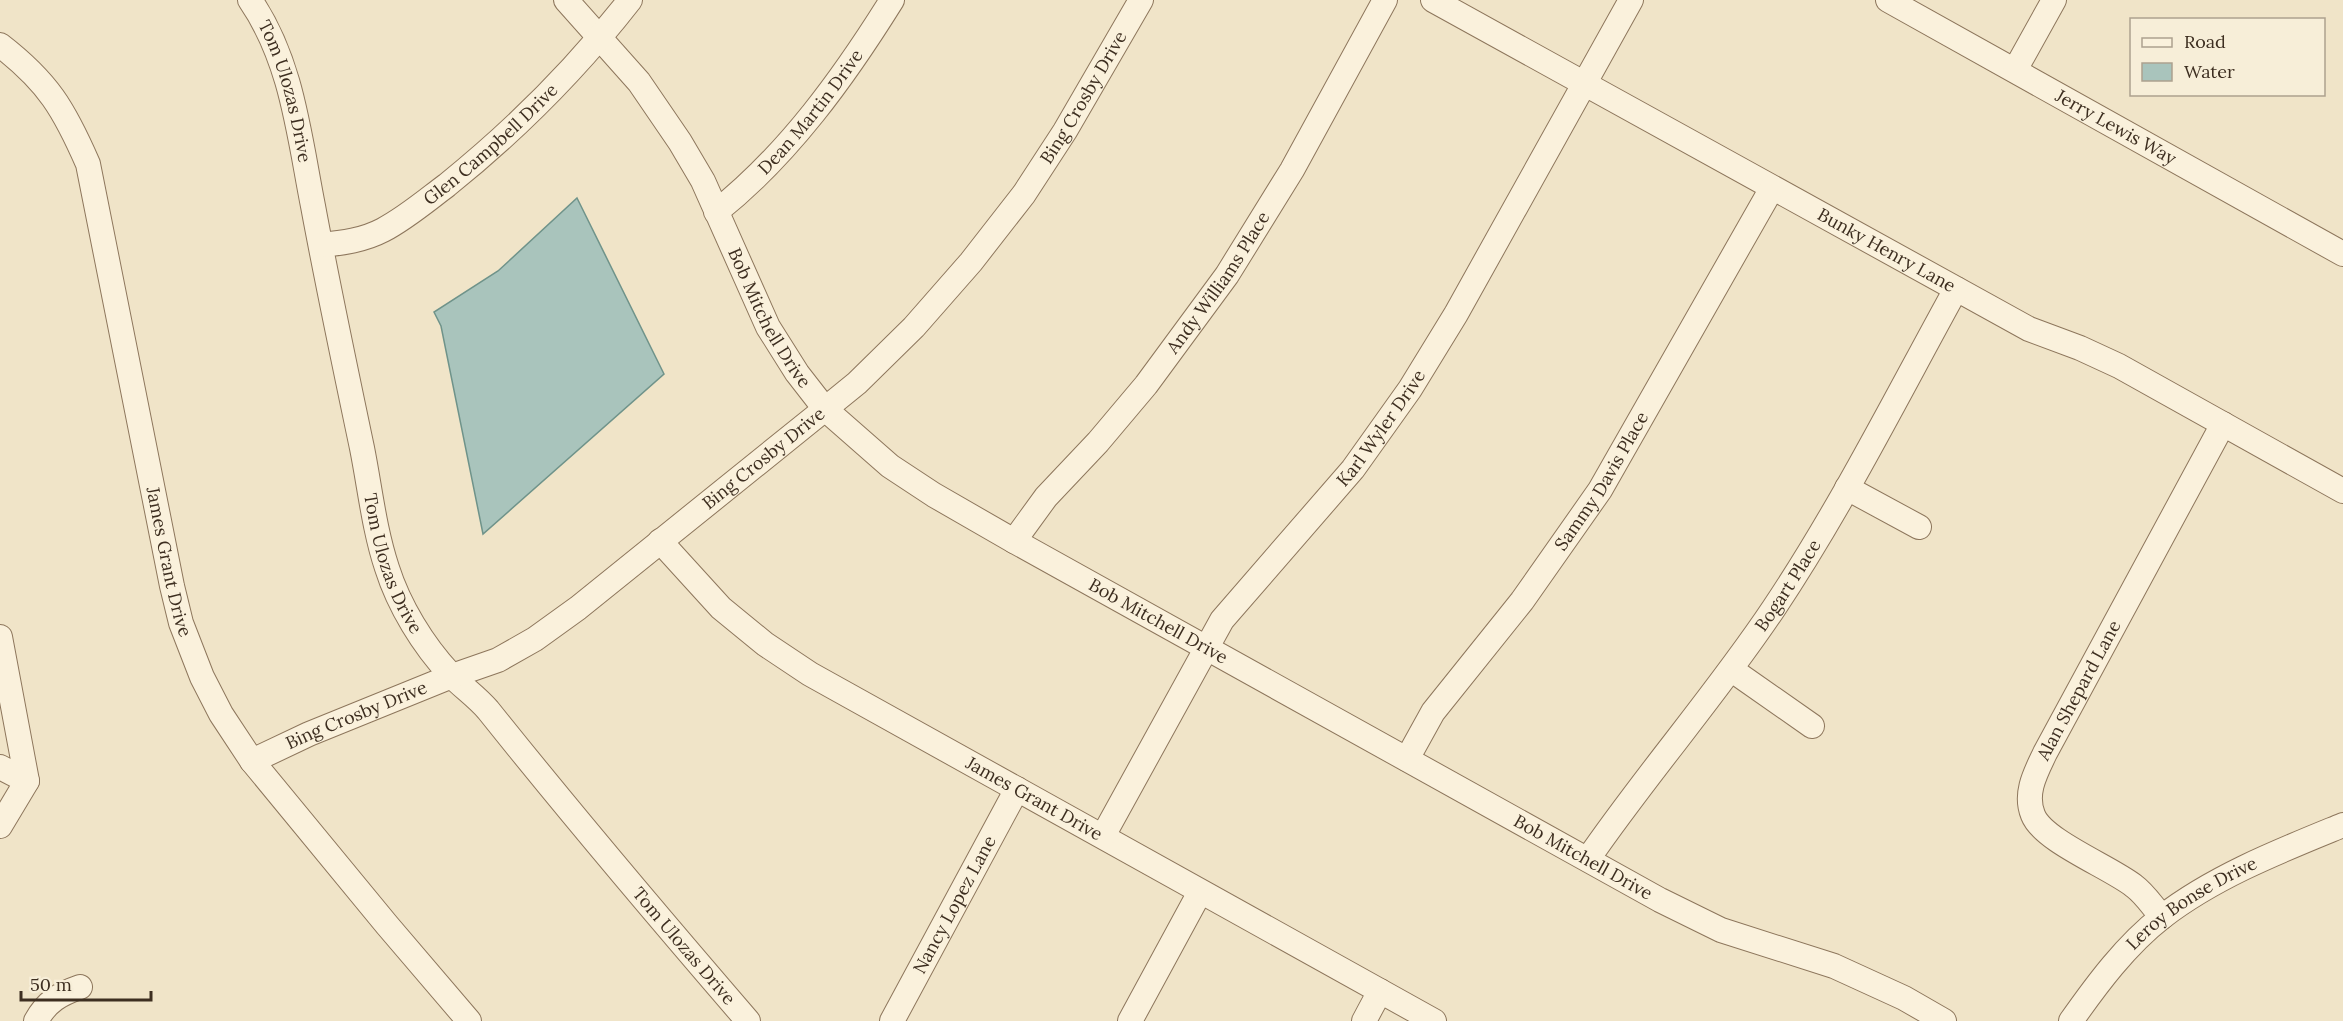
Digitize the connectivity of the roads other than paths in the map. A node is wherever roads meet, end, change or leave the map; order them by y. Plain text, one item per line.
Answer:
1 (250, 0) edge
2 (566, 0) edge
3 (630, 0) edge
4 (892, 0) edge
5 (1141, 0) edge
6 (1385, 0) edge
7 (1432, 0) edge
8 (1631, 0) edge
9 (1887, 0) edge
10 (2054, 0) edge
11 (601, 38) junction
12 (0, 45) edge
13 (2014, 70) junction
14 (1586, 85) junction
15 (1772, 188) junction
16 (716, 212) junction
17 (321, 245) junction
18 (2343, 254) edge
19 (1956, 289) junction
20 (825, 410) junction
21 (2223, 424) junction
22 (1847, 488) junction
23 (2343, 491) edge
24 (1919, 527) dead end
25 (660, 541) junction
26 (1014, 541) junction
27 (0, 637) edge
28 (1207, 648) junction
29 (1732, 670) junction
30 (452, 676) junction
31 (1812, 726) dead end
32 (1407, 759) junction
33 (252, 761) junction
34 (0, 767) edge
35 (27, 781) junction
36 (1017, 789) junction
37 (2343, 825) edge
38 (0, 826) edge
39 (1103, 836) junction
40 (1587, 859) junction
41 (1200, 892) junction
42 (2162, 917) junction
43 (80, 987) dead end
44 (1380, 991) junction
45 (36, 1021) edge
46 (469, 1021) edge
47 (748, 1021) edge
48 (892, 1021) edge
49 (1130, 1021) edge
50 (1364, 1021) edge
51 (1434, 1021) edge
52 (1944, 1021) edge
53 (2071, 1021) edge

1 - 17 street, Tom Ulozas Drive
2 - 11 street, Bob Mitchell Drive
3 - 11 street, Glen Campbell Drive
4 - 16 street, Dean Martin Drive
5 - 20 street, Bing Crosby Drive
6 - 26 street, Andy Williams Place
7 - 14 street, Bunky Henry Lane
8 - 14 street, Karl Wyler Drive
9 - 13 street, Jerry Lewis Way
10 - 13 street
11 - 16 street, Bob Mitchell Drive
11 - 17 street, Glen Campbell Drive
12 - 33 street, James Grant Drive
13 - 18 street, Jerry Lewis Way
14 - 15 street, Bunky Henry Lane
14 - 28 street, Karl Wyler Drive
15 - 19 street, Bunky Henry Lane
15 - 32 street, Sammy Davis Place
16 - 20 street, Bob Mitchell Drive
17 - 30 street, Tom Ulozas Drive
19 - 21 street, Bunky Henry Lane
19 - 22 street, Bogart Place
20 - 25 street, Bing Crosby Drive
20 - 26 street, Bob Mitchell Drive
21 - 23 street, Bunky Henry Lane
21 - 42 street, Alan Shepard Lane
22 - 24 street
22 - 29 street, Bogart Place
25 - 30 street, Bing Crosby Drive
25 - 36 street, James Grant Drive
26 - 28 street, Bob Mitchell Drive
27 - 35 street
28 - 32 street, Bob Mitchell Drive
28 - 39 street, Karl Wyler Drive
29 - 31 street
29 - 40 street, Bogart Place
30 - 33 street, Bing Crosby Drive
30 - 47 street, Tom Ulozas Drive
32 - 40 street, Bob Mitchell Drive
33 - 46 street, James Grant Drive
34 - 35 street
35 - 38 street
36 - 39 street, James Grant Drive
36 - 48 street, Nancy Lopez Lane
37 - 42 street, Leroy Bonse Drive
39 - 41 street, James Grant Drive
40 - 52 street, Bob Mitchell Drive
41 - 44 street, James Grant Drive
41 - 49 street
42 - 53 street, Leroy Bonse Drive
43 - 45 street
44 - 50 street
44 - 51 street, James Grant Drive

